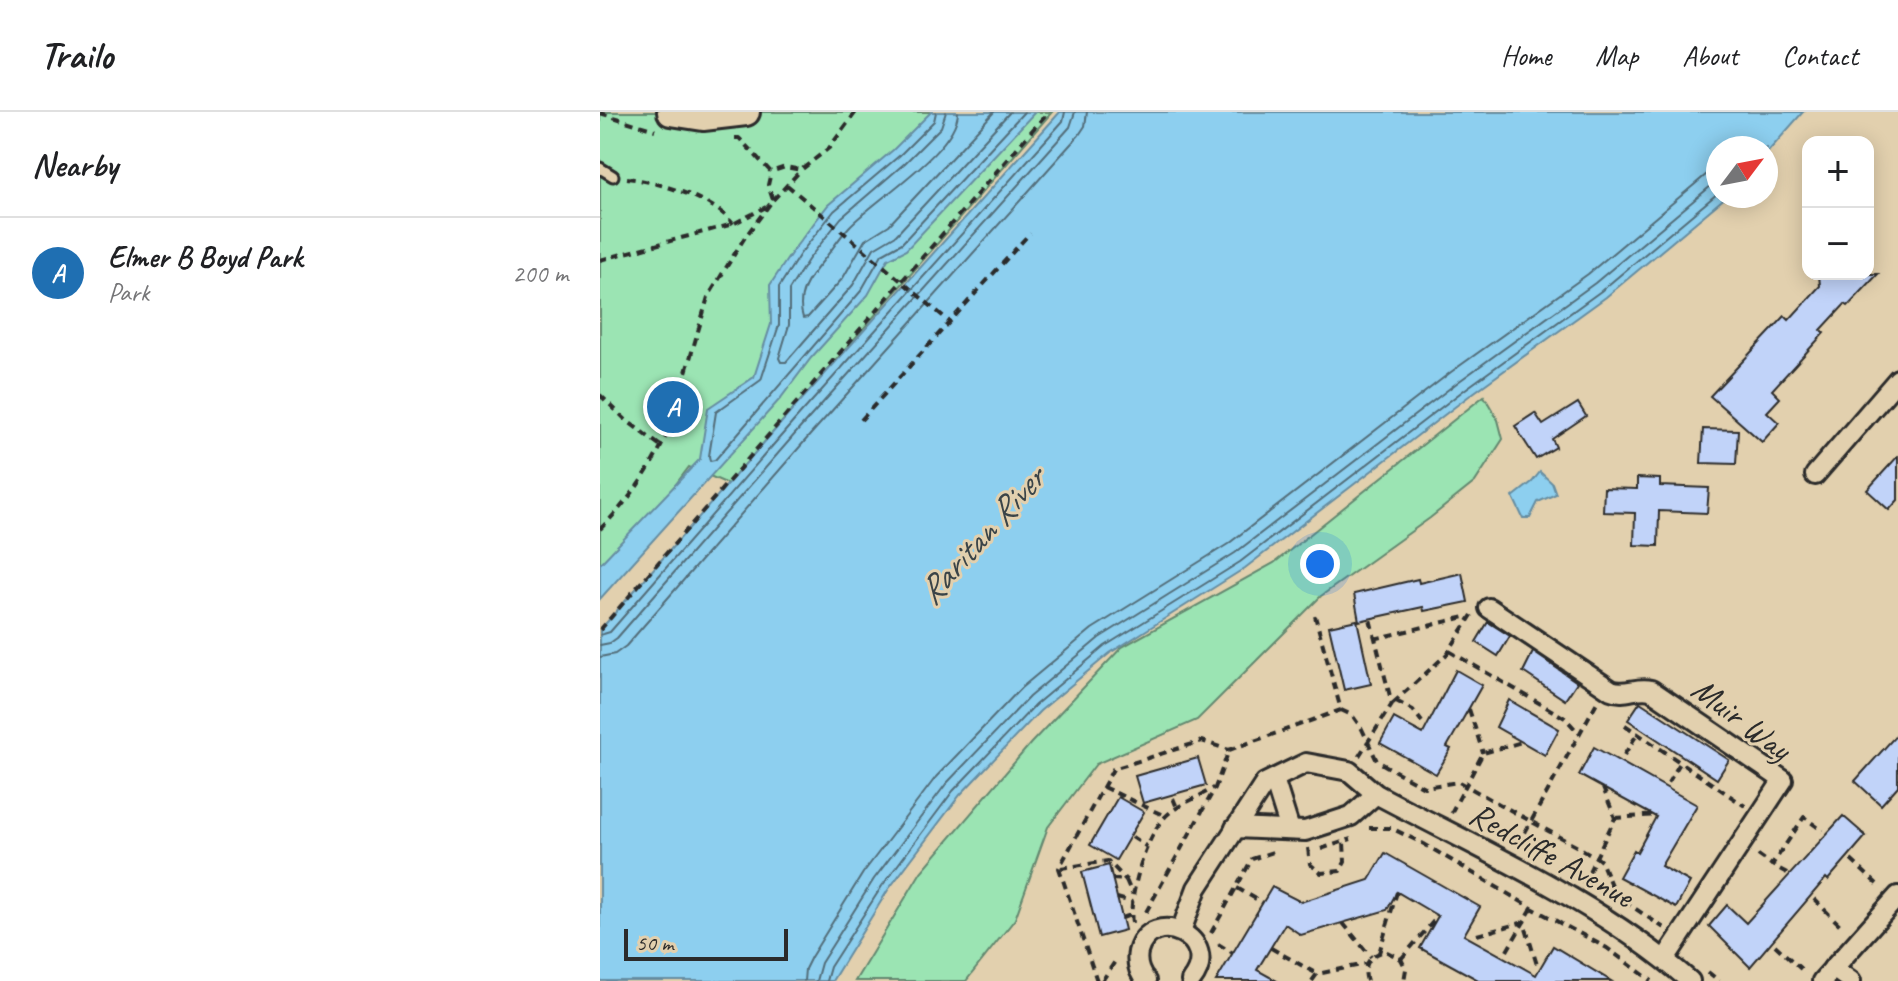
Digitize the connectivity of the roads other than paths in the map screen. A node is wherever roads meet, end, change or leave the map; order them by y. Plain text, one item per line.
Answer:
1 (671, 112) edge
2 (746, 112) edge
3 (600, 168) edge
4 (613, 176) road end
5 (1898, 379) edge
6 (1815, 475) dead end
7 (1480, 612) road end
8 (1274, 779) junction
9 (1376, 794) junction
10 (1235, 828) junction
11 (1297, 831) junction
12 (1898, 896) edge
13 (1181, 931) junction
14 (1665, 959) junction
15 (1828, 975) edge
16 (1146, 981) edge
17 (1191, 981) edge
18 (1690, 981) edge
19 (1851, 981) edge

1 - 2 main road
3 - 4 lane
5 - 6 street
7 - 14 street, Muir Way
8 - 9 street, Redcliffe Avenue
8 - 10 street, Redcliffe Avenue
8 - 11 street
9 - 11 street
9 - 14 street, Redcliffe Avenue
10 - 11 street
10 - 13 street, Redcliffe Avenue
12 - 15 street
13 - 16 street
13 - 17 street
14 - 18 street, Redcliffe Avenue
15 - 19 street

